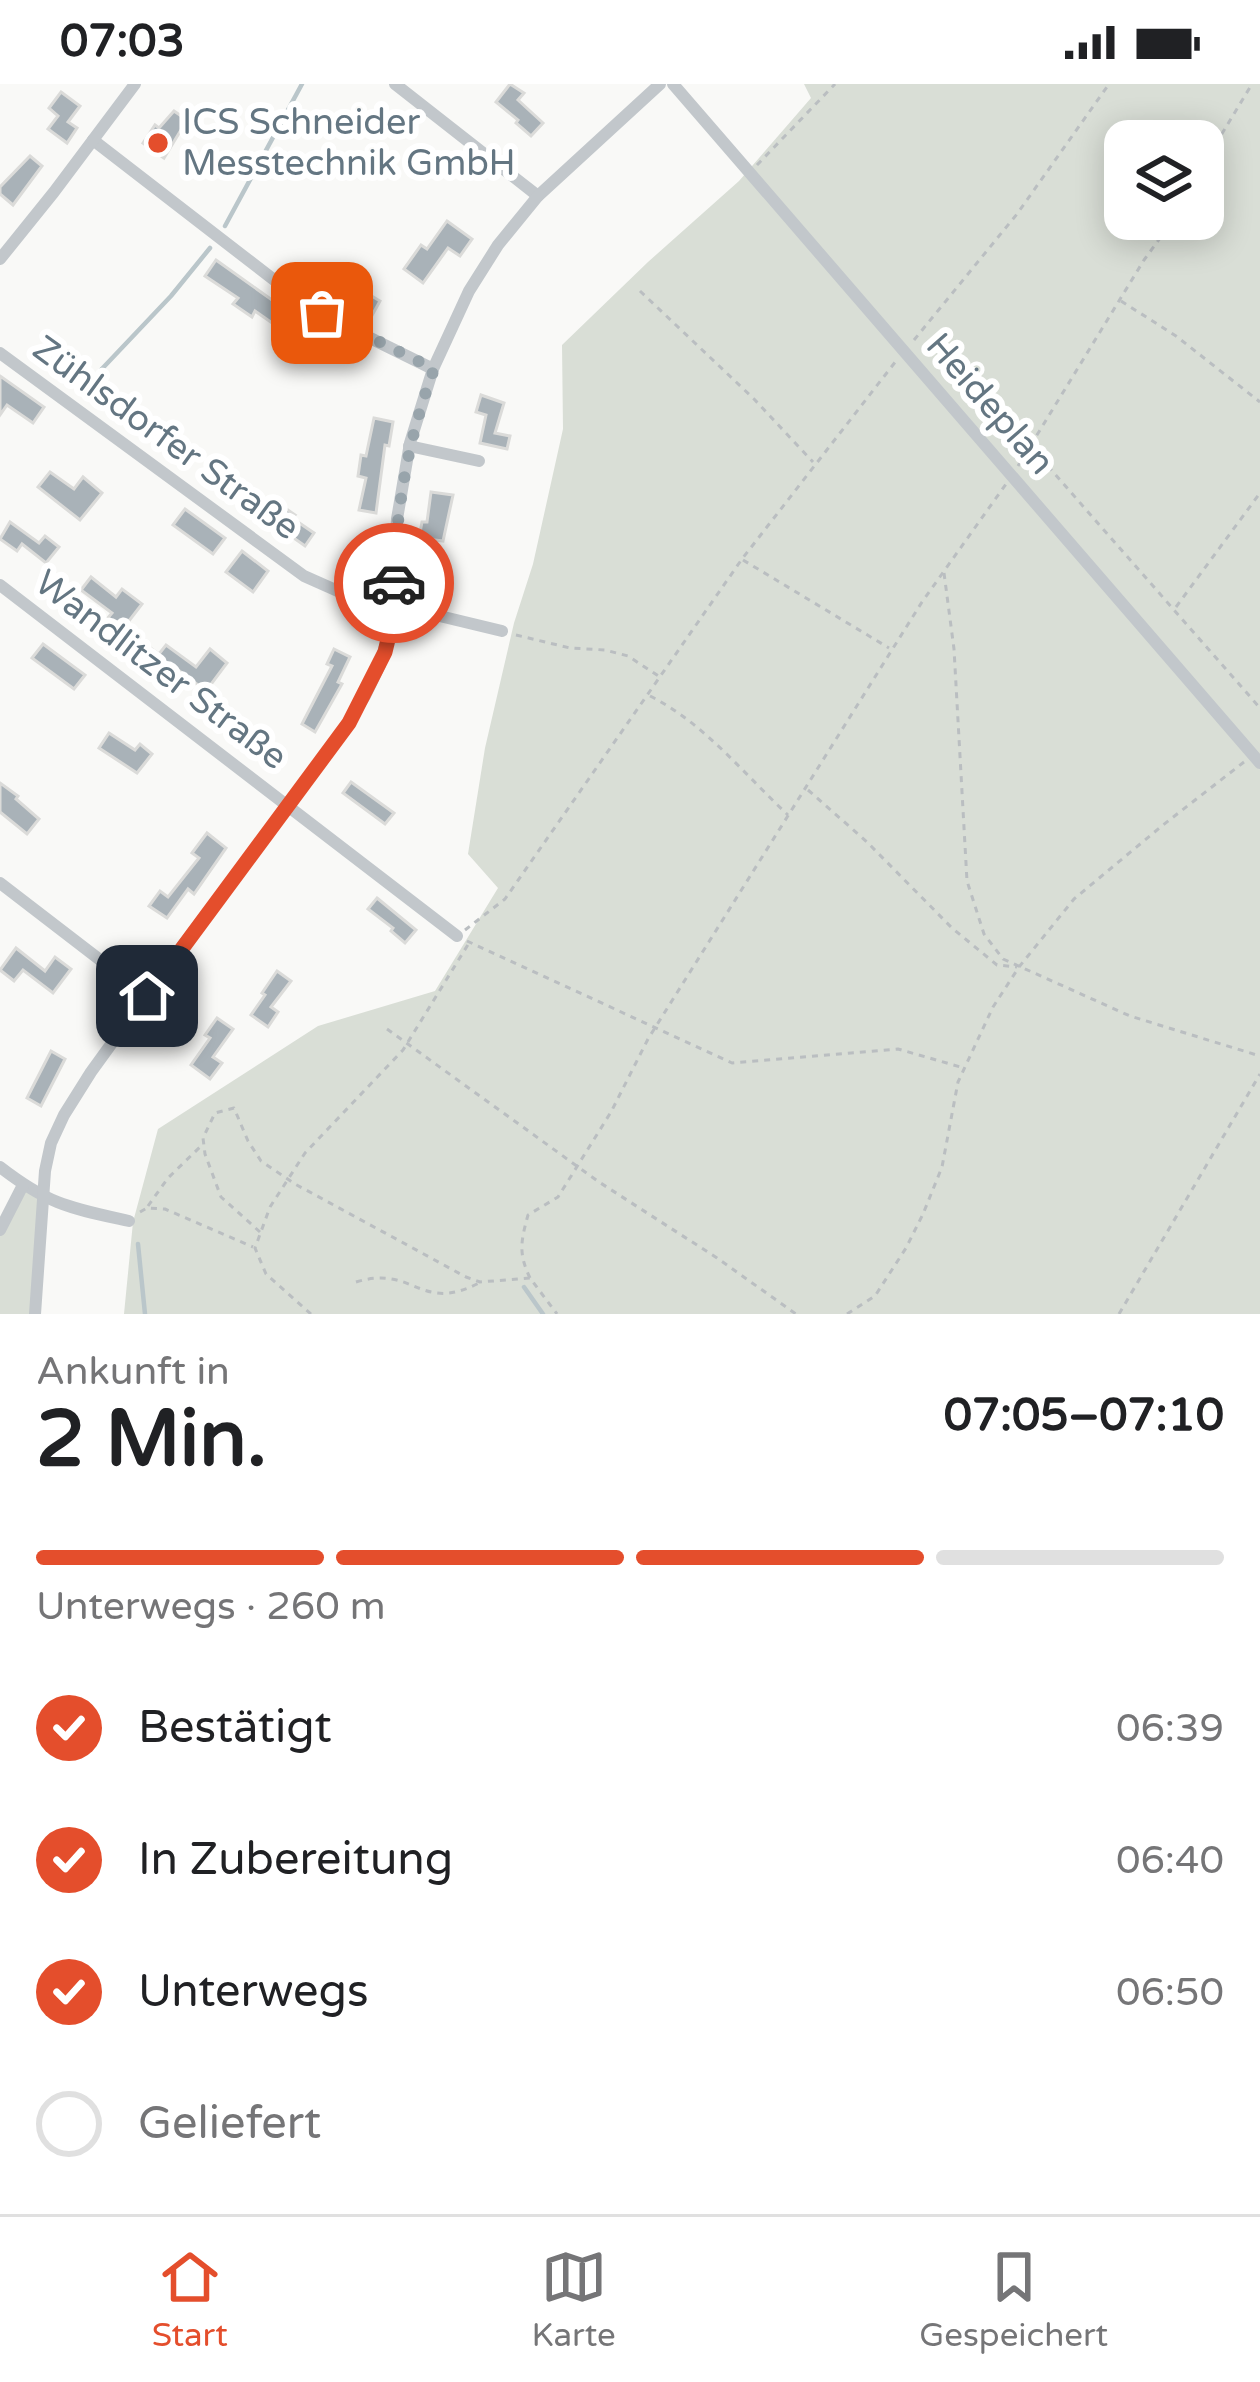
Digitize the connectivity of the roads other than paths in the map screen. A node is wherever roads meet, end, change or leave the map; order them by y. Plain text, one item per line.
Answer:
1 (135, 84) edge
2 (395, 84) edge
3 (660, 84) edge
4 (673, 84) edge
5 (93, 140) junction
6 (538, 196) junction
7 (0, 259) edge
8 (0, 353) edge
9 (434, 369) junction
10 (409, 446) junction
11 (479, 461) dead end
12 (0, 585) edge
13 (393, 606) junction
14 (502, 632) road end
15 (1257, 759) edge
16 (289, 806) junction
17 (0, 883) edge
18 (463, 939) road end
19 (147, 996) junction
20 (0, 1167) edge
21 (23, 1185) junction
22 (43, 1198) junction
23 (129, 1221) road end
24 (0, 1230) edge
25 (35, 1314) edge

1 - 5 street
2 - 6 street
3 - 6 street
4 - 15 street, Heideplan
5 - 7 street
5 - 9 street
6 - 9 street
8 - 13 street, Zühlsdorfer Straße
9 - 10 street
10 - 11 street
10 - 13 street
12 - 16 street, Wandlitzer Straße
13 - 14 street, Zühlsdorfer Straße
13 - 16 street
16 - 18 street, Wandlitzer Straße
16 - 19 street
17 - 19 street
19 - 22 street
20 - 21 street
21 - 22 street
21 - 24 street
22 - 23 street
22 - 25 street

